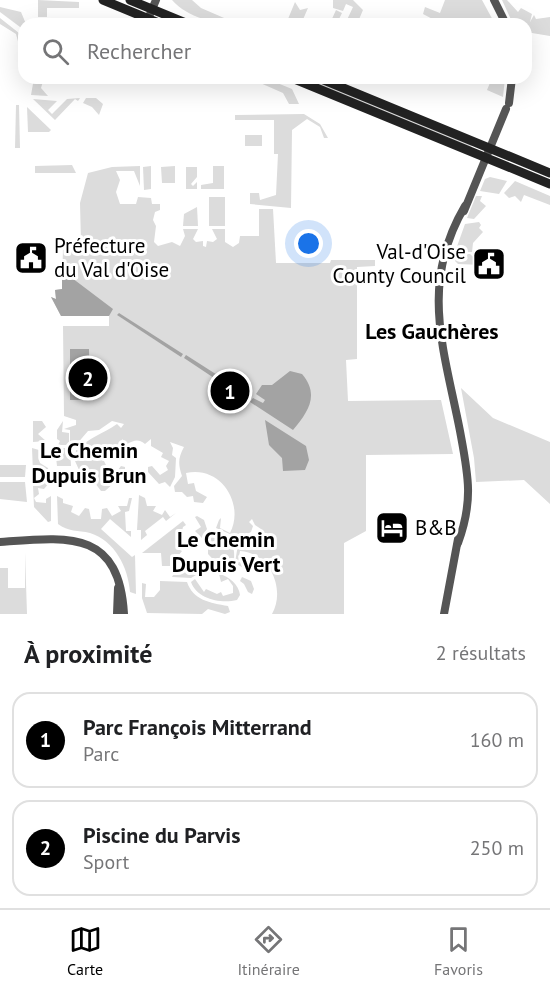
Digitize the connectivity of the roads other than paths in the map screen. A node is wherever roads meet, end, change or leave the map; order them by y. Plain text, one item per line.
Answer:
1 (103, 0) edge
2 (130, 0) edge
3 (494, 0) edge
4 (154, 5) edge
5 (146, 18) edge
6 (177, 18) edge
7 (503, 18) edge
8 (308, 84) edge
9 (332, 84) edge
10 (511, 84) edge
11 (487, 153) junction
12 (550, 173) edge
13 (550, 184) edge
14 (0, 537) edge
15 (22, 541) junction
16 (0, 542) edge
17 (118, 579) junction
18 (117, 614) edge
19 (124, 614) edge
20 (444, 614) edge

1 - 5 main road
2 - 4 main road
3 - 7 street
4 - 6 main road
8 - 11 main road
9 - 11 main road
10 - 11 street
11 - 12 main road
11 - 13 main road
11 - 20 street
14 - 15 street
15 - 16 street
15 - 17 street
17 - 18 street
17 - 19 street

